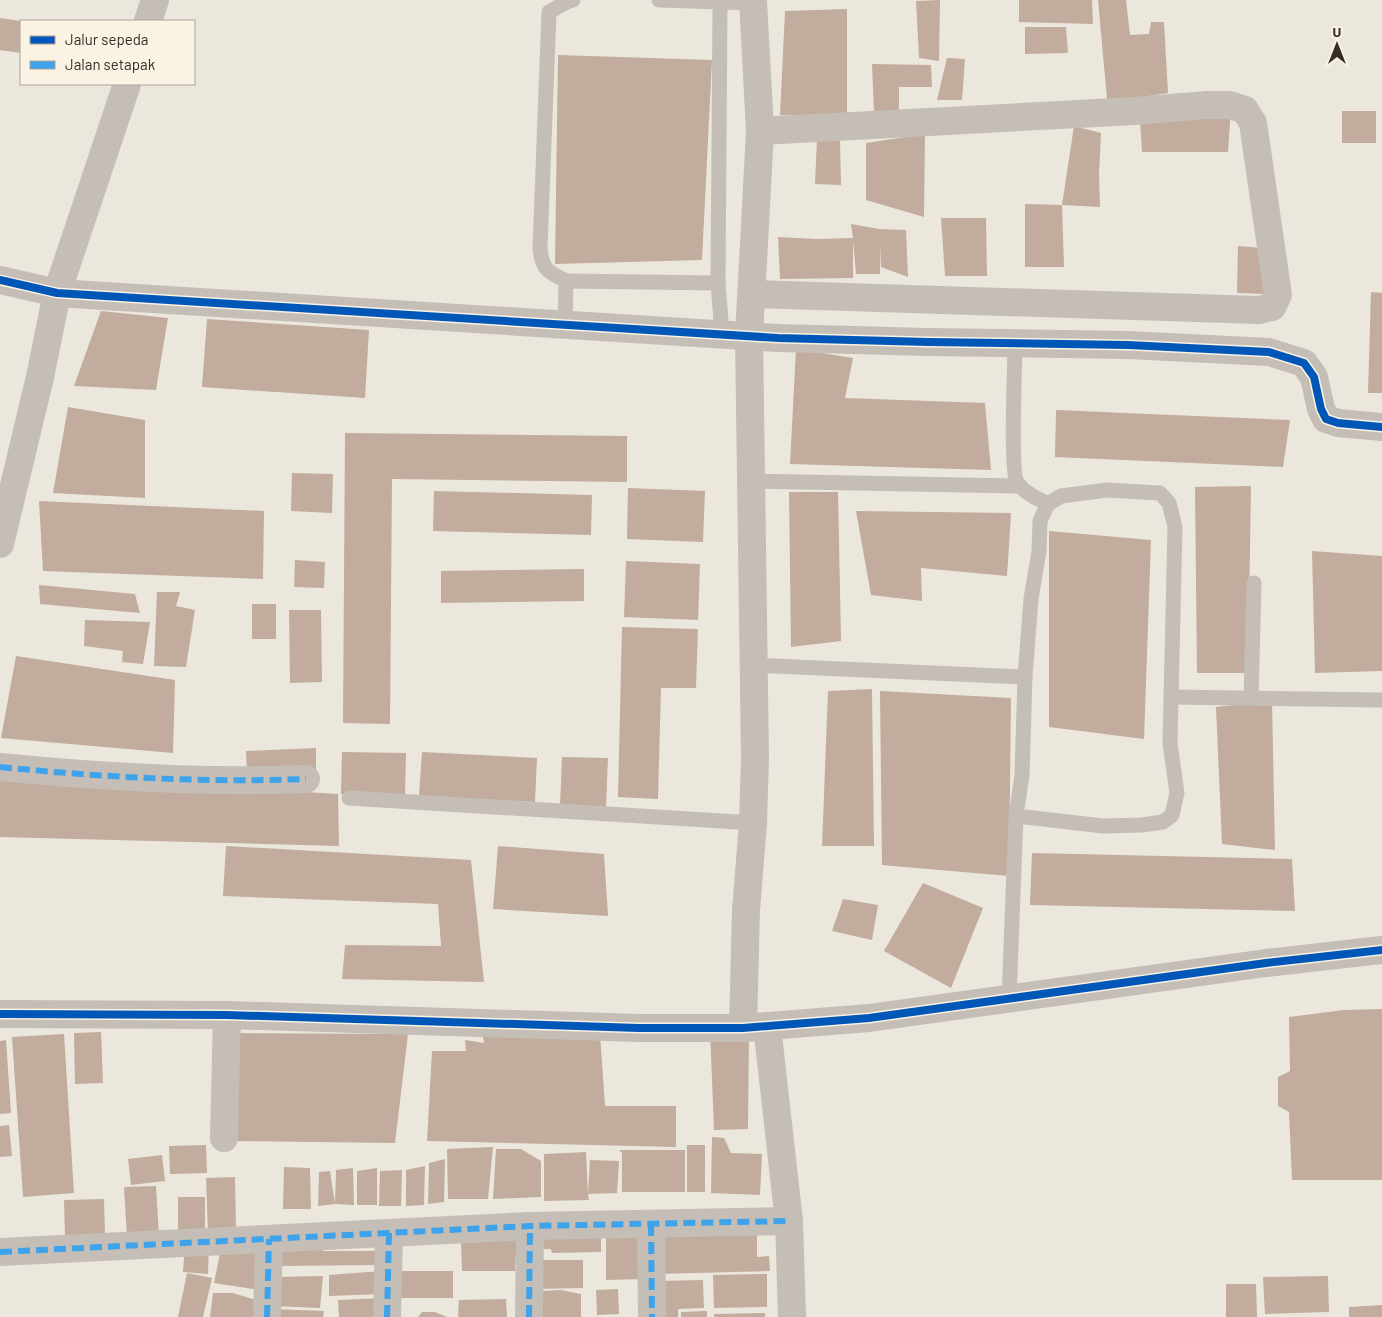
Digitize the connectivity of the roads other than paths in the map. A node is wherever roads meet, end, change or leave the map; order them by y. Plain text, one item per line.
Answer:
1 (155, 0) edge
2 (573, 0) edge
3 (659, 0) edge
4 (753, 2) edge
5 (720, 3) junction
6 (148, 20) edge
7 (127, 85) edge
8 (760, 131) junction
9 (0, 280) edge
10 (566, 281) junction
11 (718, 283) junction
12 (57, 293) junction
13 (752, 294) junction
14 (565, 324) junction
15 (722, 334) junction
16 (749, 336) junction
17 (1015, 343) junction
18 (1382, 427) edge
19 (751, 481) junction
20 (1020, 486) junction
21 (1048, 504) junction
22 (0, 544) edge
23 (1254, 583) dead end
24 (753, 665) junction
25 (1025, 677) junction
26 (1171, 698) junction
27 (1251, 698) junction
28 (1382, 700) edge
29 (0, 767) edge
30 (306, 779) dead end
31 (349, 798) dead end
32 (1016, 816) junction
33 (753, 823) junction
34 (1382, 950) edge
35 (1008, 999) junction
36 (0, 1014) edge
37 (227, 1015) junction
38 (755, 1027) junction
39 (224, 1138) dead end
40 (789, 1221) junction
41 (651, 1224) junction
42 (530, 1226) junction
43 (389, 1233) junction
44 (269, 1239) junction
45 (0, 1252) edge
46 (267, 1317) edge
47 (387, 1317) edge
48 (529, 1317) edge
49 (652, 1317) edge
50 (792, 1317) edge

1 - 6 street
2 - 10 lane
3 - 5 lane
4 - 5 lane
4 - 8 street
5 - 11 lane
7 - 12 street
8 - 13 street
8 - 13 street
9 - 12 street
10 - 11 lane
10 - 14 lane
11 - 15 lane
12 - 14 street
12 - 22 street
13 - 16 street
14 - 15 street
15 - 16 street
16 - 17 street
16 - 19 street
17 - 18 street
17 - 20 lane
19 - 20 lane
19 - 24 street
20 - 21 lane
21 - 25 lane
21 - 26 lane
23 - 27 lane
24 - 25 lane
24 - 33 street
25 - 32 lane
26 - 27 lane
26 - 32 lane
27 - 28 lane
29 - 30 street
31 - 33 lane
32 - 35 lane
33 - 38 street
34 - 35 street
35 - 38 street
36 - 37 street
37 - 38 street
37 - 39 street
38 - 40 street
40 - 41 street
40 - 50 street
41 - 42 street
41 - 49 street
42 - 43 street
42 - 48 street
43 - 44 street
43 - 47 street
44 - 45 street
44 - 46 street

